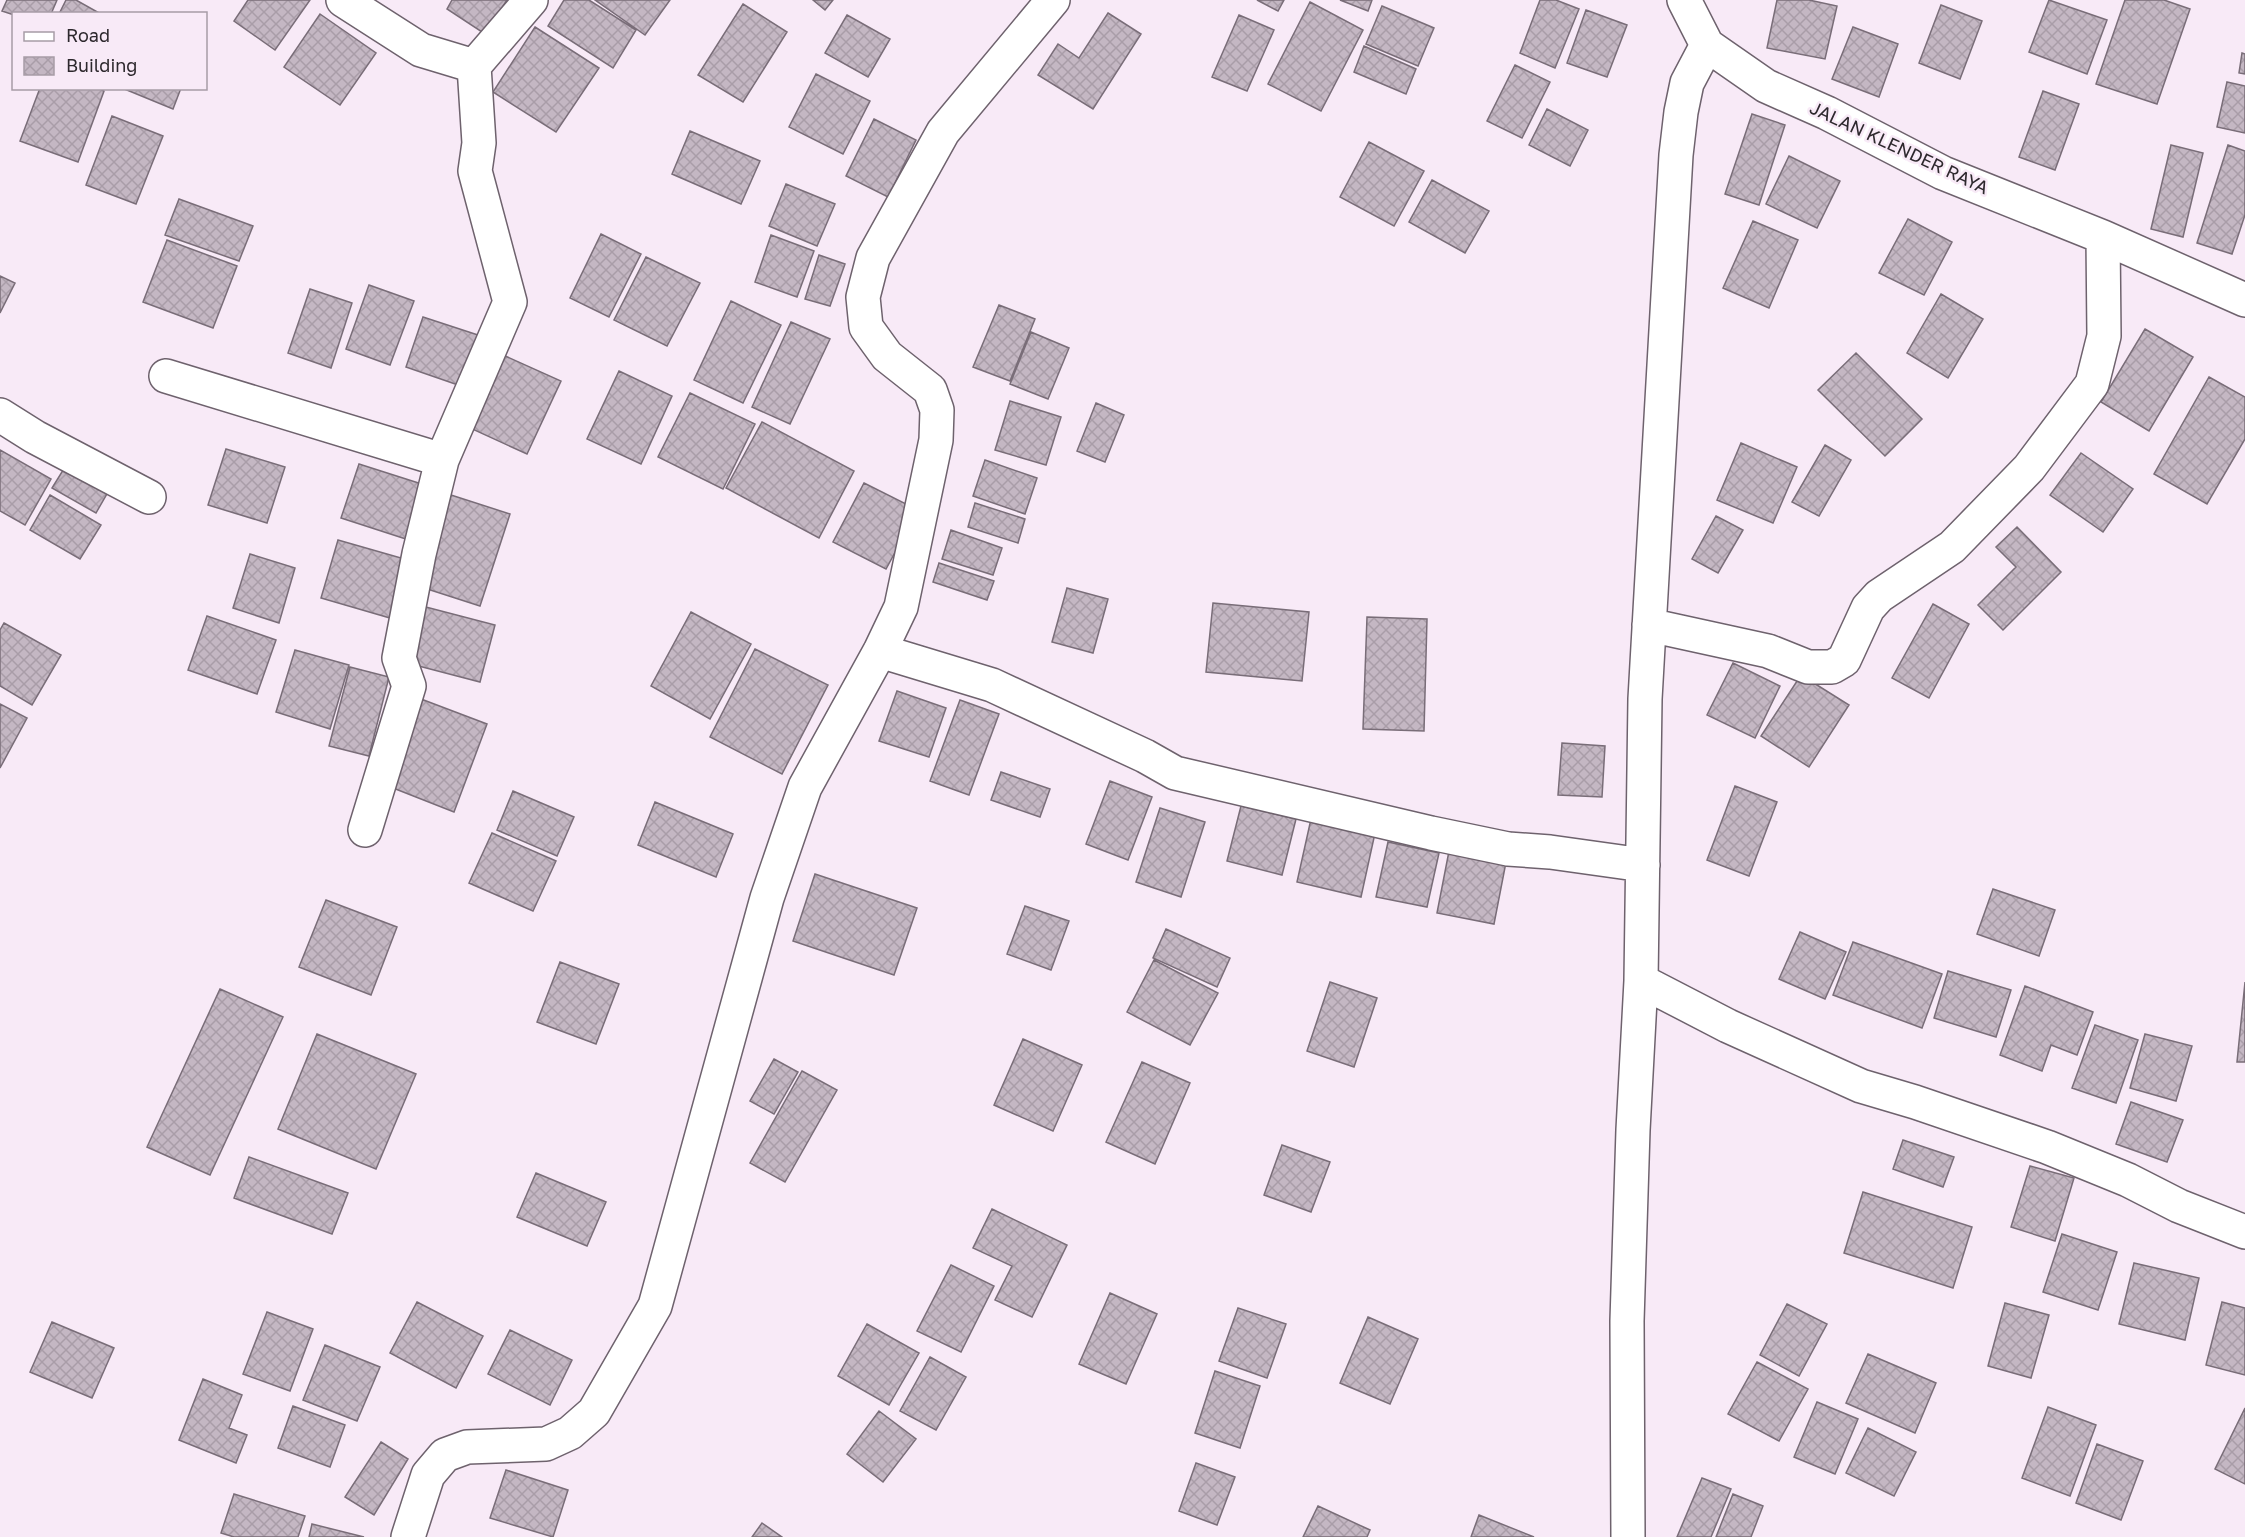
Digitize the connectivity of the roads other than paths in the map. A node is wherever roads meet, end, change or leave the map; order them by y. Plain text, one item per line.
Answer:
1 (343, 0) edge
2 (531, 0) edge
3 (1053, 0) edge
4 (1684, 0) edge
5 (1707, 45) junction
6 (474, 66) junction
7 (2103, 237) junction
8 (2245, 300) edge
9 (166, 376) dead end
10 (0, 415) edge
11 (442, 460) junction
12 (149, 497) dead end
13 (1649, 625) junction
14 (880, 651) junction
15 (365, 831) dead end
16 (1643, 865) junction
17 (1641, 981) junction
18 (2245, 1232) edge
19 (408, 1537) edge
20 (1628, 1537) edge

1 - 6 street
2 - 6 street
3 - 14 street
4 - 5 street, JALAN KLENDER RAYA
5 - 7 street, JALAN KLENDER RAYA
5 - 13 street
6 - 11 street
7 - 8 street, JALAN KLENDER RAYA
7 - 13 street
9 - 11 street
10 - 12 street
11 - 15 street
13 - 16 street
14 - 16 street
14 - 19 street
16 - 17 street
17 - 18 street
17 - 20 street

